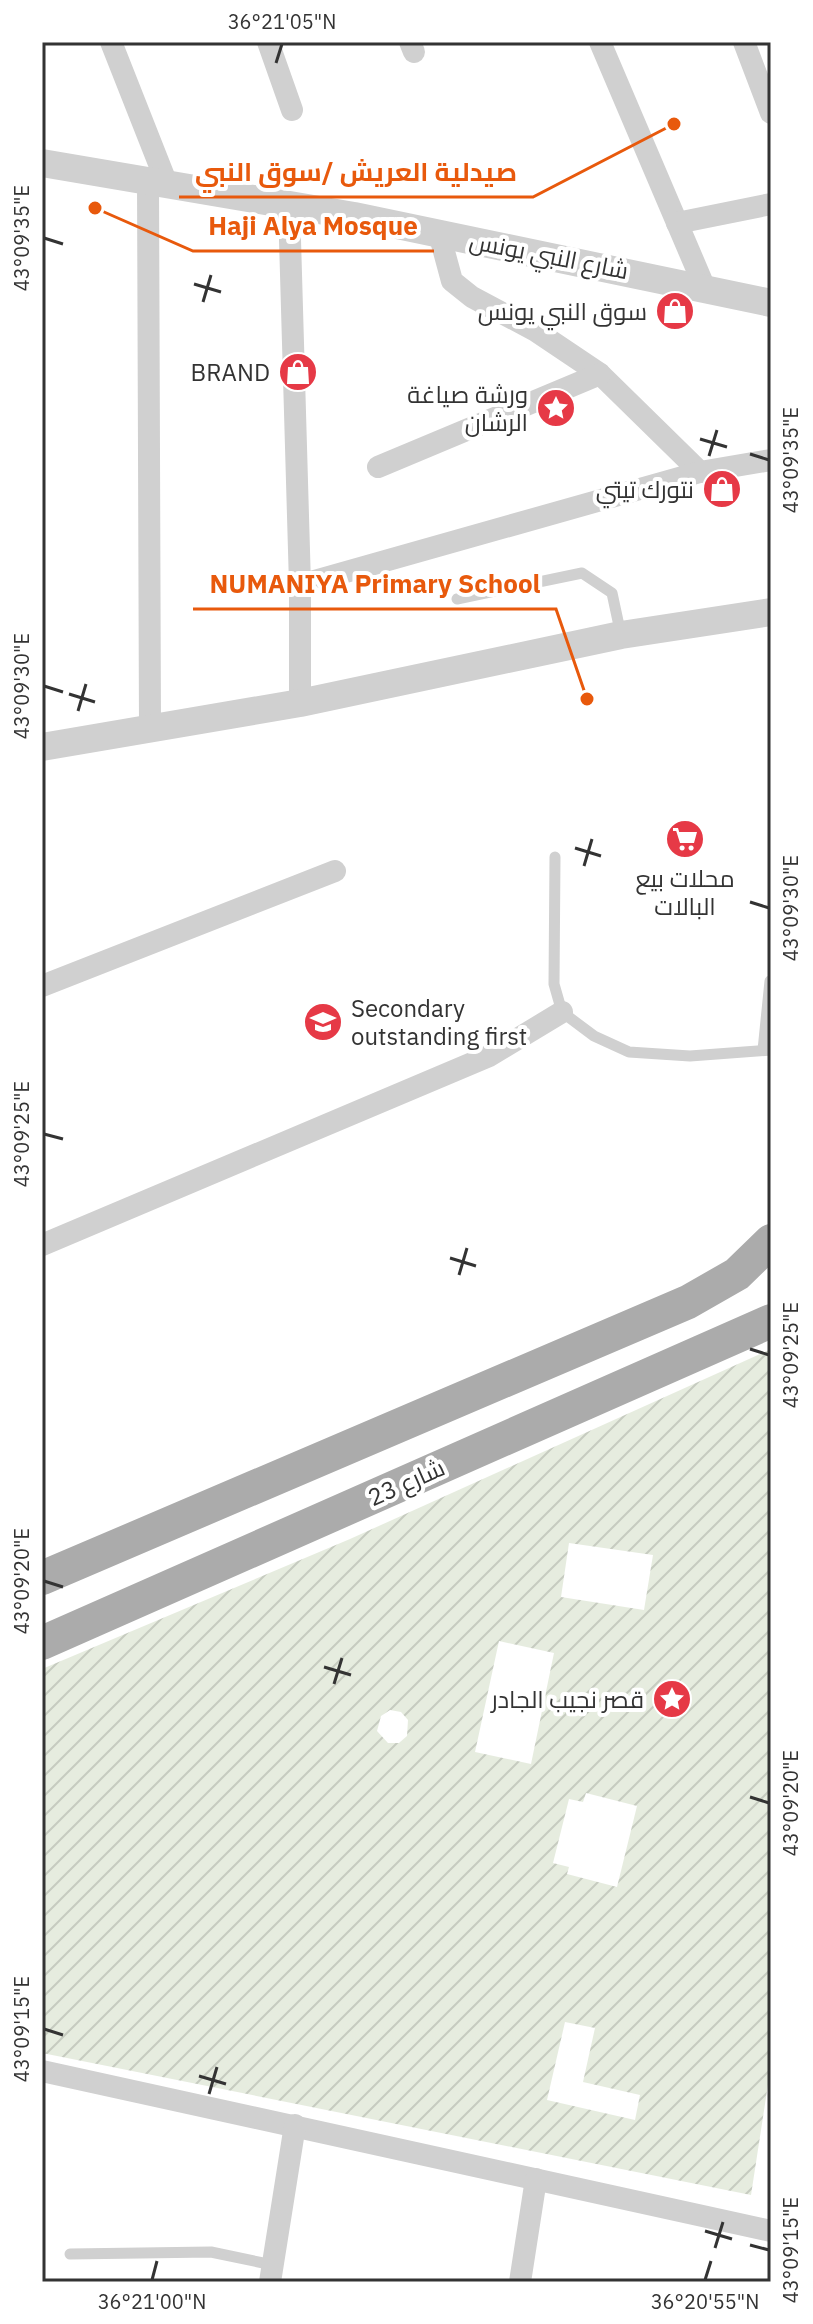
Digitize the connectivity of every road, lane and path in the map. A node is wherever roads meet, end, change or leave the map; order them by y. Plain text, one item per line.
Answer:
1 (111, 42) edge
2 (268, 42) edge
3 (600, 42) edge
4 (744, 42) edge
5 (292, 110) dead end
6 (771, 113) edge
7 (44, 158) edge
8 (158, 183) junction
9 (771, 204) edge
10 (289, 205) junction
11 (677, 223) junction
12 (439, 233) junction
13 (704, 286) junction
14 (771, 303) edge
15 (600, 374) junction
16 (771, 460) edge
17 (378, 467) dead end
18 (700, 472) junction
19 (300, 585) junction
20 (457, 599) dead end
21 (771, 612) edge
22 (621, 635) junction
23 (300, 703) junction
24 (150, 727) junction
25 (42, 747) edge
26 (555, 857) dead end
27 (335, 871) dead end
28 (770, 981) edge
29 (42, 986) edge
30 (562, 1012) junction
31 (767, 1050) edge
32 (44, 1237) edge
33 (771, 1241) edge
34 (771, 1321) edge
35 (42, 1578) edge
36 (42, 1643) edge
37 (42, 2071) edge
38 (295, 2125) junction
39 (536, 2179) junction
40 (771, 2231) edge
41 (70, 2254) dead end
42 (271, 2273) edge
43 (520, 2282) edge

1 - 8 street
2 - 5 street
3 - 11 street
4 - 6 street
7 - 8 street, شارع النبي يونس
8 - 10 street, شارع النبي يونس
8 - 24 street
9 - 11 street
10 - 12 street, شارع النبي يونس
10 - 19 street
11 - 13 street
12 - 13 street, شارع النبي يونس
12 - 15 street
13 - 14 street, شارع النبي يونس
15 - 17 street
15 - 18 street
16 - 18 street
18 - 19 street
19 - 23 street
20 - 22 lane
21 - 22 street
22 - 23 street
23 - 24 street
24 - 25 street
26 - 30 lane
27 - 29 street
28 - 31 lane
30 - 31 lane
30 - 32 street
33 - 35 main road
34 - 36 main road, شارع 23
37 - 38 street
38 - 39 street
38 - 42 street
39 - 40 street
39 - 43 street
41 - 42 lane

